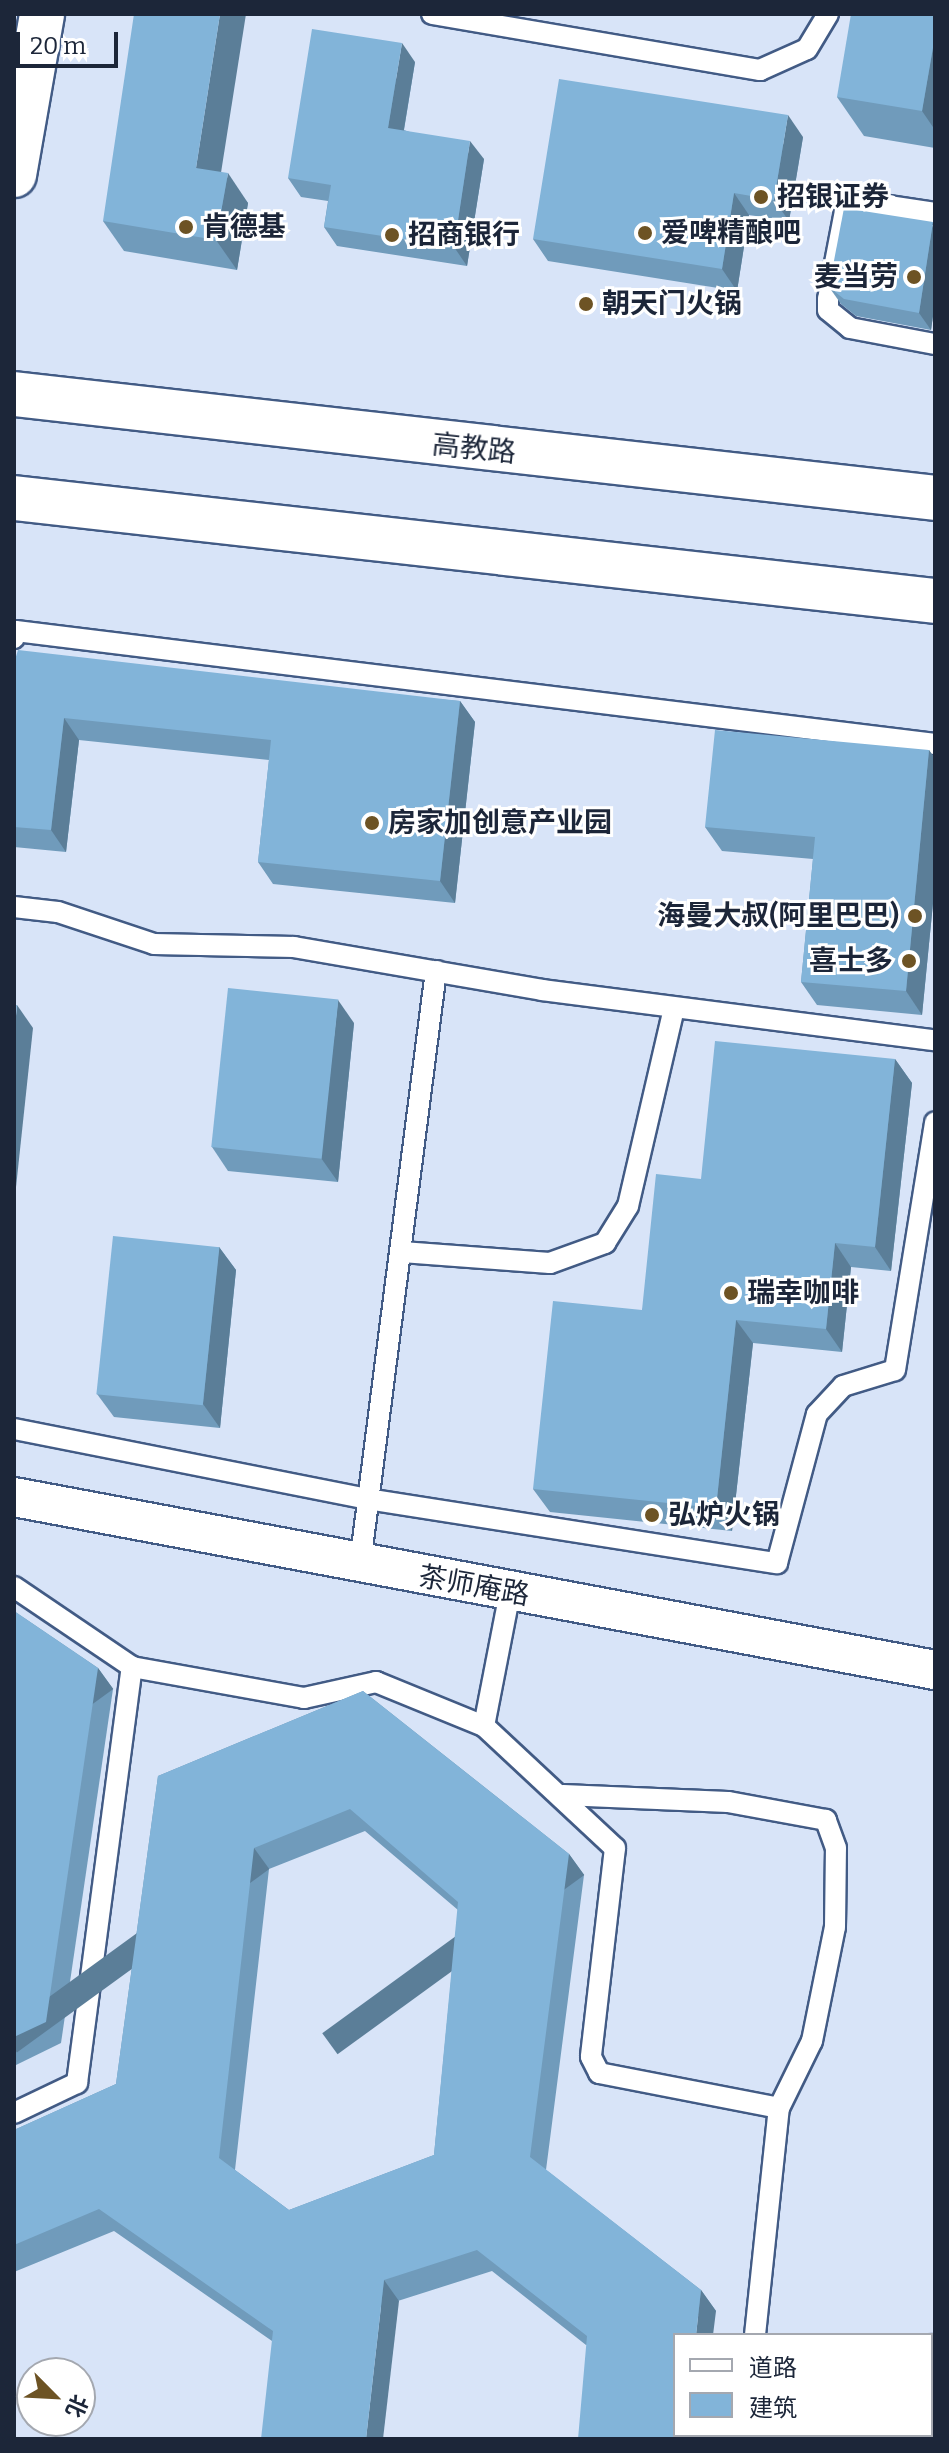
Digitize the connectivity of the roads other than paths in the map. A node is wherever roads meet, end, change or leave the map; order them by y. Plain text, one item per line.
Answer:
1 (42, 14) edge
2 (432, 14) edge
3 (828, 14) edge
4 (14, 175) edge
5 (935, 213) edge
6 (935, 344) edge
7 (14, 394) edge
8 (14, 498) edge
9 (935, 498) edge
10 (935, 601) edge
11 (14, 638) edge
12 (935, 744) edge
13 (14, 907) edge
14 (436, 971) junction
15 (674, 1008) junction
16 (935, 1040) edge
17 (935, 1122) edge
18 (402, 1252) junction
19 (14, 1429) edge
20 (14, 1497) edge
21 (373, 1500) junction
22 (360, 1564) junction
23 (14, 1587) edge
24 (510, 1592) junction
25 (132, 1667) junction
26 (935, 1670) edge
27 (484, 1726) junction
28 (563, 1795) junction
29 (779, 2108) junction
30 (14, 2113) edge
31 (755, 2333) edge
32 (935, 2357) edge
33 (933, 2387) edge

1 - 4 main road
2 - 3 lane
5 - 6 lane
7 - 9 main road, 高教路
8 - 10 main road
11 - 12 lane
13 - 14 lane
14 - 15 lane
14 - 18 lane
15 - 16 lane
15 - 18 lane
17 - 21 lane
18 - 21 lane
19 - 21 lane
20 - 22 street, 茶师庵路
21 - 22 lane
22 - 24 street, 茶师庵路
23 - 25 lane
24 - 26 street, 茶师庵路
24 - 27 lane
25 - 27 lane
25 - 30 lane
27 - 28 lane
28 - 29 lane
28 - 29 lane
29 - 31 lane
32 - 33 main road

